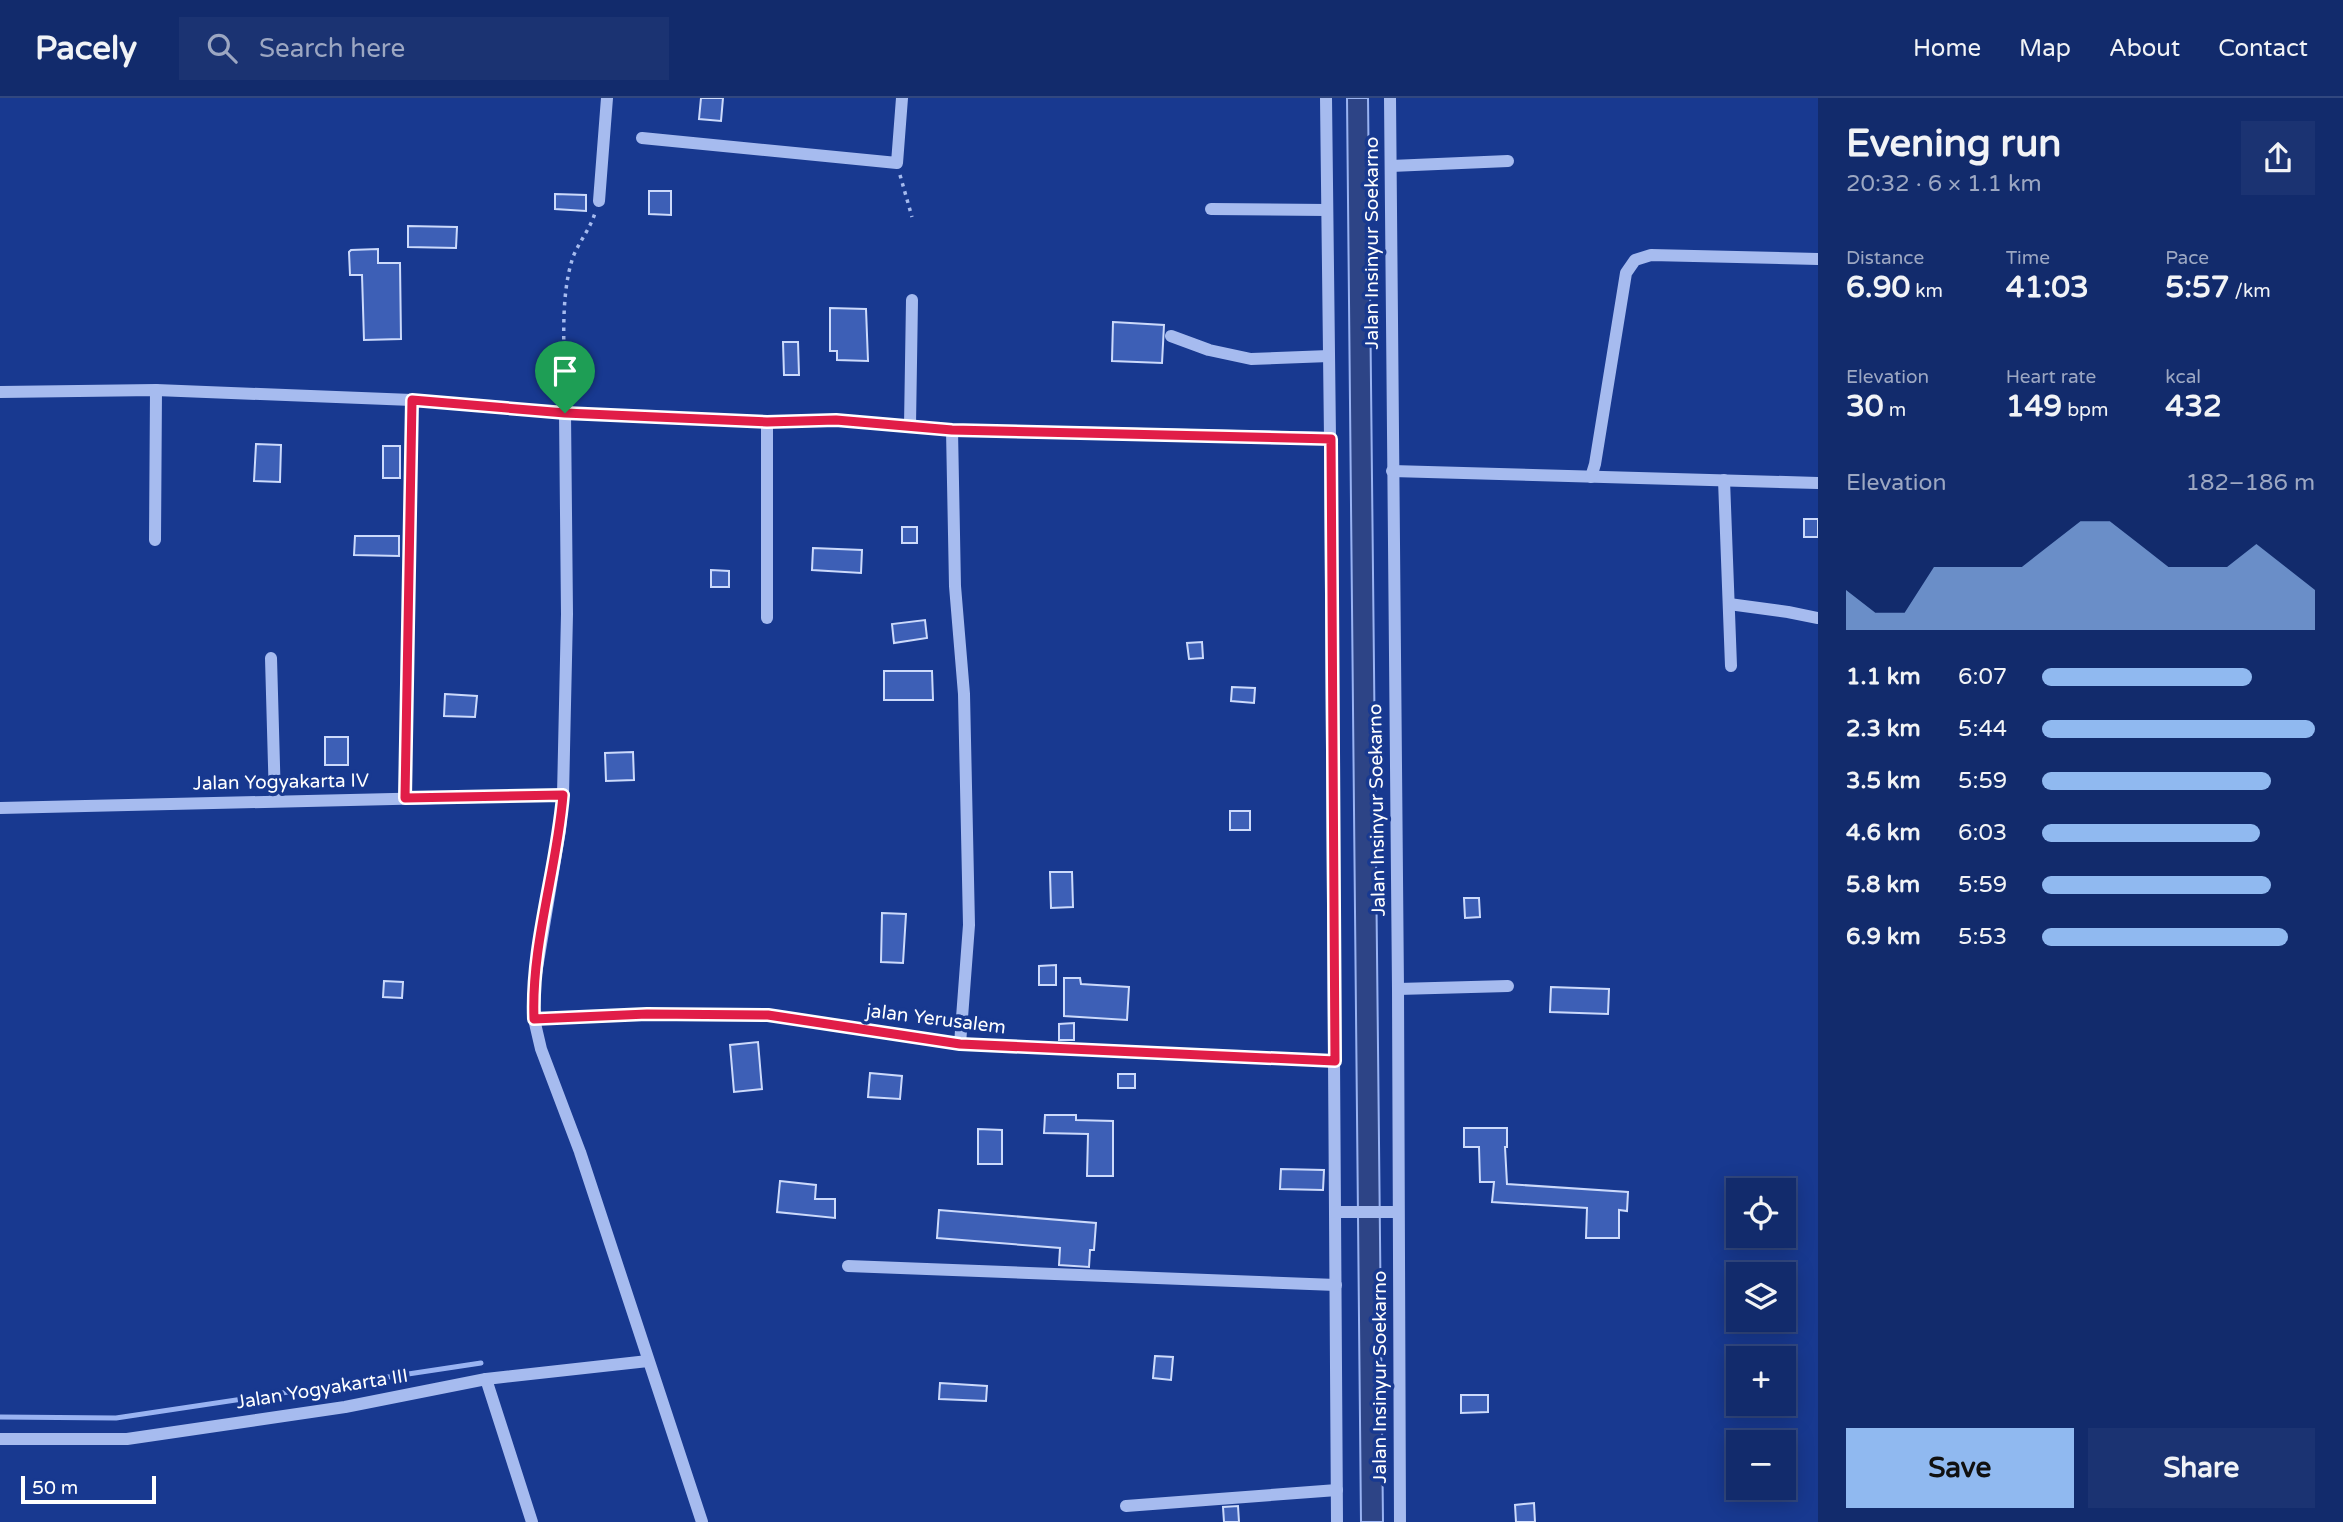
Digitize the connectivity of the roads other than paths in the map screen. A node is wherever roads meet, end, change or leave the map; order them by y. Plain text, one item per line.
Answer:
1 (607, 98) edge
2 (902, 98) edge
3 (1326, 98) edge
4 (1390, 98) edge
5 (642, 138) dead end
6 (1508, 161) dead end
7 (1391, 166) junction
8 (599, 201) road end
9 (1211, 209) dead end
10 (1327, 209) junction
11 (1818, 259) edge
12 (912, 300) dead end
13 (1171, 336) dead end
14 (1329, 356) junction
15 (156, 390) junction
16 (0, 392) edge
17 (412, 400) junction
18 (565, 413) junction
19 (767, 422) junction
20 (910, 425) junction
21 (952, 430) junction
22 (1331, 439) junction
23 (1392, 471) junction
24 (1591, 477) junction
25 (1724, 481) junction
26 (1818, 483) edge
27 (155, 540) dead end
28 (1729, 604) junction
29 (767, 618) dead end
30 (1818, 618) edge
31 (271, 658) dead end
32 (1731, 666) dead end
33 (563, 795) junction
34 (405, 798) junction
35 (275, 801) junction
36 (0, 808) edge
37 (1508, 986) dead end
38 (1398, 989) junction
39 (534, 1019) junction
40 (960, 1044) junction
41 (1335, 1061) junction
42 (1336, 1212) junction
43 (1398, 1212) junction
44 (848, 1266) dead end
45 (1336, 1285) junction
46 (648, 1361) junction
47 (486, 1380) junction
48 (0, 1439) edge
49 (1337, 1490) junction
50 (1126, 1506) dead end
51 (532, 1522) edge
52 (702, 1522) edge
53 (1337, 1522) edge
54 (1400, 1522) edge

1 - 8 street
2 - 5 street
3 - 10 street
4 - 7 street, Jalan Insinyur Soekarno
6 - 7 street
7 - 23 street, Jalan Insinyur Soekarno
9 - 10 street
10 - 14 street
11 - 24 street
12 - 20 street
13 - 14 street
14 - 22 street
15 - 16 street
15 - 17 street
15 - 27 street
17 - 18 street
17 - 34 street
18 - 19 street
18 - 33 street
19 - 20 street
19 - 29 street
20 - 21 street
21 - 22 street
21 - 40 street
22 - 41 street
23 - 24 street
23 - 38 street, Jalan Insinyur Soekarno
24 - 25 street
25 - 26 street
25 - 28 street
28 - 30 street
28 - 32 street
31 - 35 street
33 - 34 street, Jalan Yogyakarta IV
33 - 39 street
34 - 35 street, Jalan Yogyakarta IV
35 - 36 street, Jalan Yogyakarta IV
37 - 38 street
38 - 43 street, Jalan Insinyur Soekarno
39 - 40 street, jalan Yerusalem
39 - 46 street
40 - 41 street, jalan Yerusalem
41 - 42 street
42 - 43 street
42 - 45 street
43 - 54 street, Jalan Insinyur Soekarno
44 - 45 street
45 - 49 street
46 - 47 street, Jalan Yogyakarta III
46 - 52 street
47 - 48 street, Jalan Yogyakarta III
47 - 51 street
49 - 50 street
49 - 53 street

